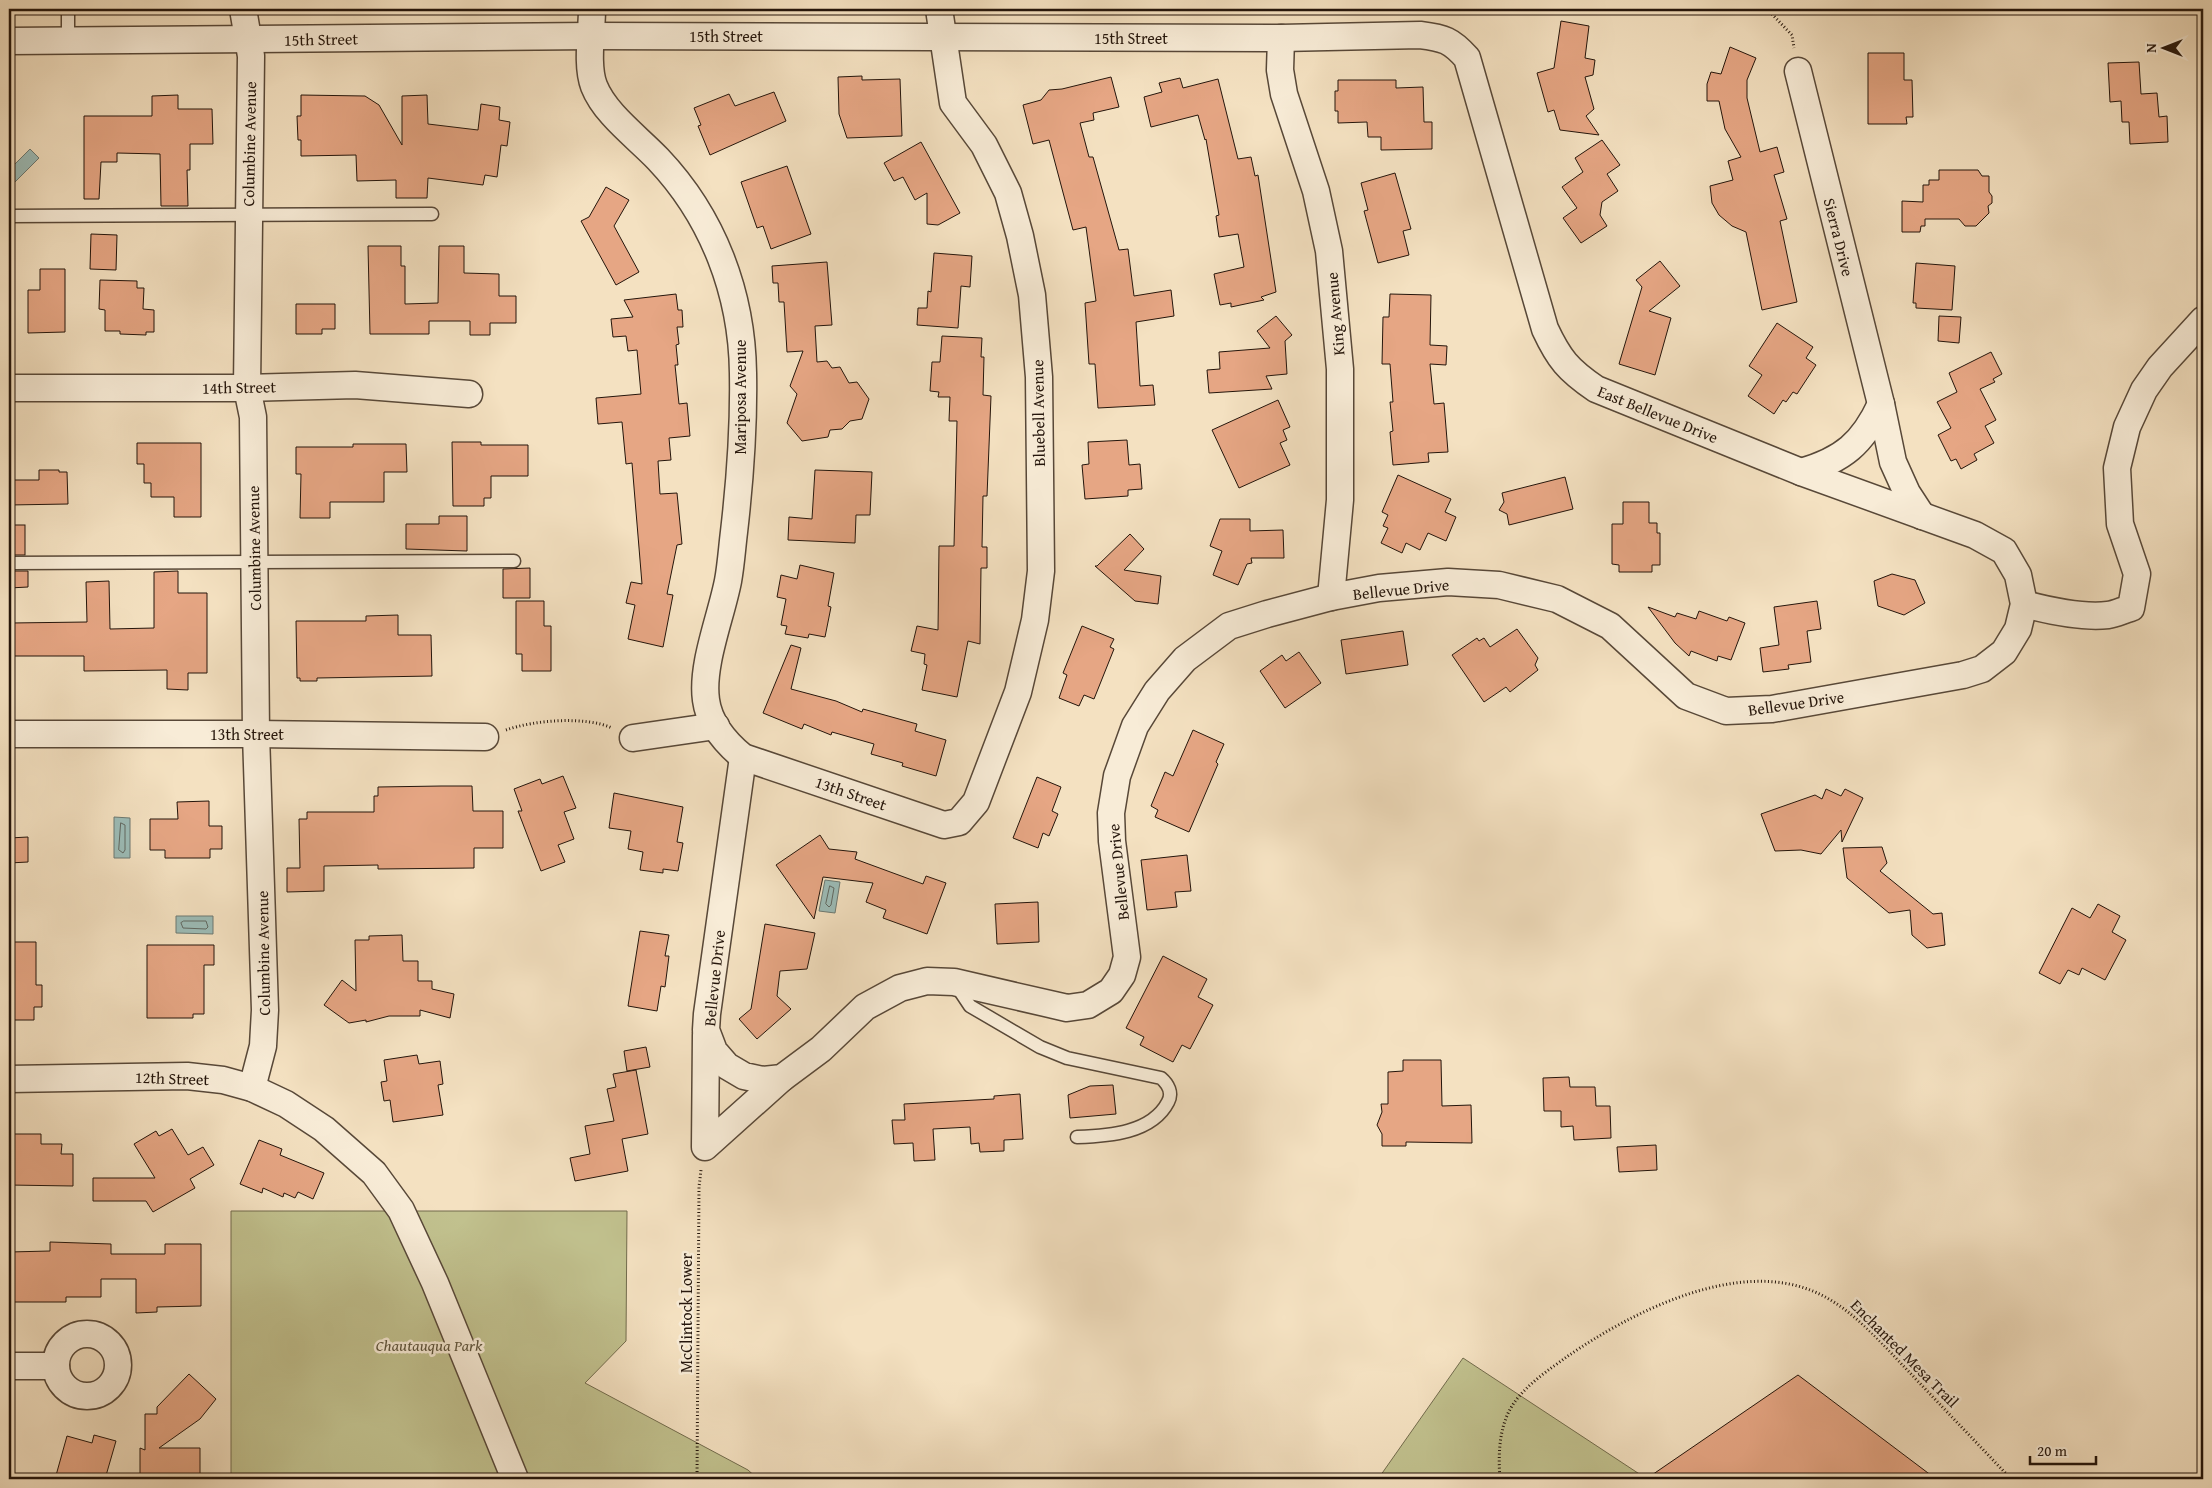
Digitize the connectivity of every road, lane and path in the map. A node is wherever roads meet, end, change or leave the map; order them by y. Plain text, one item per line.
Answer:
1 (68, 9) edge
2 (243, 9) edge
3 (592, 9) edge
4 (939, 9) edge
5 (1767, 9) edge
6 (592, 36) junction
7 (942, 37) junction
8 (1281, 38) junction
9 (1443, 38) joint
10 (248, 40) junction
11 (9, 41) edge
12 (68, 41) junction
13 (1798, 71) joint
14 (432, 214) dead end
15 (248, 215) junction
16 (9, 216) edge
17 (2203, 320) edge
18 (9, 388) edge
19 (247, 388) junction
20 (469, 394) dead end
21 (1881, 404) junction
22 (1801, 472) junction
23 (1922, 516) junction
24 (514, 561) dead end
25 (255, 562) junction
26 (9, 563) edge
27 (1331, 597) junction
28 (2024, 604) junction
29 (716, 726) junction
30 (9, 734) edge
31 (256, 734) junction
32 (485, 737) joint
33 (634, 738) joint
34 (743, 757) junction
35 (959, 822) joint
36 (954, 982) junction
37 (706, 1030) junction
38 (782, 1078) junction
39 (9, 1079) edge
40 (252, 1088) junction
41 (1077, 1137) dead end
42 (705, 1147) junction
43 (9, 1366) edge
44 (56, 1366) dead end
45 (515, 1479) edge
46 (697, 1479) edge
47 (1500, 1479) edge
48 (2011, 1479) edge

1 - 12 lane
2 - 10 street, Columbine Avenue
3 - 6 street, Mariposa Avenue
4 - 7 street, Bluebell Avenue
5 - 13 path
6 - 7 street, 15th Street
6 - 10 street, 15th Street
6 - 29 street, Mariposa Avenue
7 - 8 street, 15th Street
7 - 35 street, Bluebell Avenue
8 - 9 street, 15th Street
8 - 27 street, King Avenue
9 - 22 street, East Bellevue Drive
10 - 12 street, 15th Street
10 - 15 street, Columbine Avenue
11 - 12 street, 15th Street
13 - 21 street, Sierra Drive
14 - 15 lane
15 - 16 lane
15 - 19 street, Columbine Avenue
17 - 28 street
18 - 19 street, 14th Street
19 - 20 street, 14th Street
19 - 25 street, Columbine Avenue
21 - 22 street
21 - 23 street, Sierra Drive
22 - 23 street, East Bellevue Drive
23 - 28 street, East Bellevue Drive
24 - 25 lane
25 - 26 lane
25 - 31 street, Columbine Avenue
27 - 28 street, Bellevue Drive
27 - 36 street, Bellevue Drive
29 - 33 street
29 - 34 street, Mariposa Avenue
30 - 31 street, 13th Street
31 - 32 street, 13th Street
31 - 40 street, Columbine Avenue
32 - 33 path
34 - 35 street, 13th Street
34 - 37 street, Bellevue Drive
36 - 38 street, Bellevue Drive
36 - 41 lane
37 - 38 street, Bellevue Drive
37 - 42 street
38 - 42 street
39 - 40 street, 12th Street
40 - 45 street, 12th Street
42 - 46 path, McClintock Lower
43 - 44 street
47 - 48 path, Enchanted Mesa Trail

